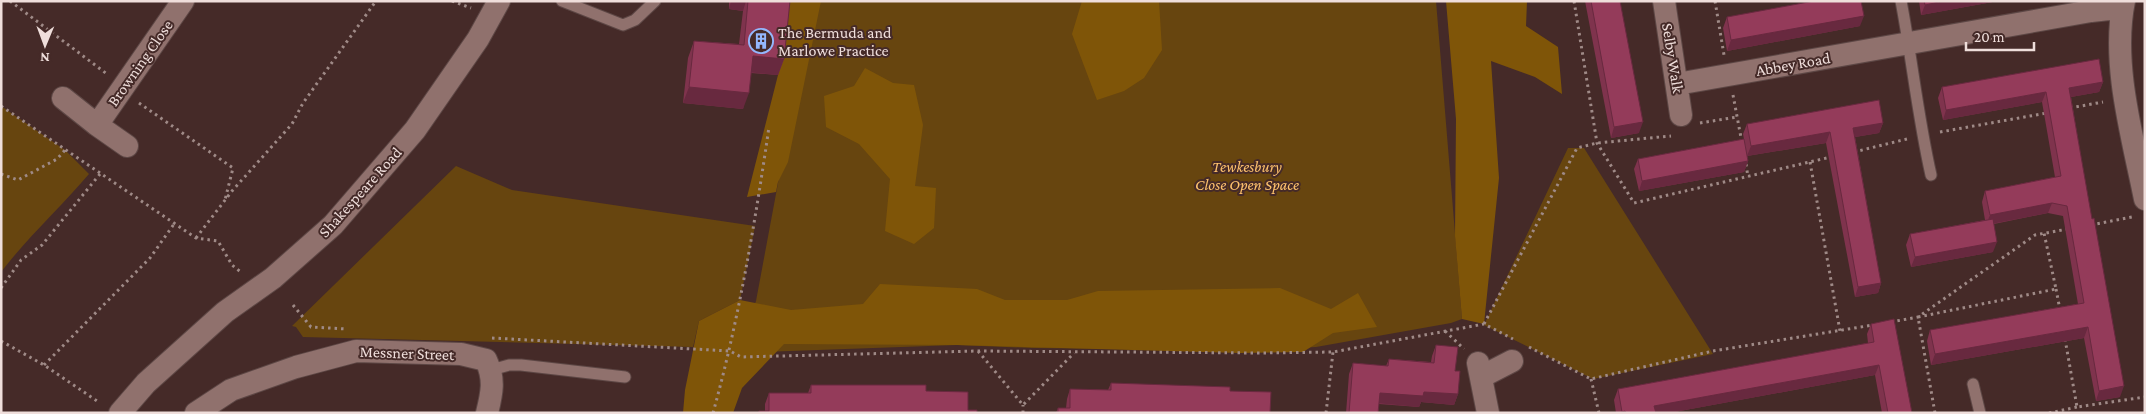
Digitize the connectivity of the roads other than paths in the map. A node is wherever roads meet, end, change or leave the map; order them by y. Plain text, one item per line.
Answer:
1 (183, 1) edge
2 (499, 1) edge
3 (562, 1) edge
4 (655, 1) edge
5 (1664, 1) edge
6 (1901, 1) edge
7 (2123, 6) edge
8 (1909, 44) junction
9 (1677, 84) junction
10 (64, 98) dead end
11 (1682, 120) road end
12 (97, 125) junction
13 (2139, 138) edge
14 (127, 146) dead end
15 (1931, 175) dead end
16 (2141, 208) edge
17 (1518, 349) road end
18 (491, 370) junction
19 (625, 377) dead end
20 (1973, 384) dead end
21 (112, 410) edge
22 (196, 413) edge
23 (487, 413) edge
24 (1488, 413) edge
25 (1980, 413) edge

1 - 12 street, Browning Close
2 - 21 street, Shakespeare Road
3 - 4 lane
5 - 9 street, Selby Walk
6 - 8 lane
7 - 8 street, Abbey Road
7 - 13 street, Abbey Road
8 - 9 street, Abbey Road
8 - 15 lane
9 - 11 street, Selby Walk
10 - 12 street
12 - 14 street
13 - 16 street, Abbey Road
17 - 24 street
18 - 19 lane
18 - 22 street, Messner Street
18 - 23 street
20 - 25 lane

